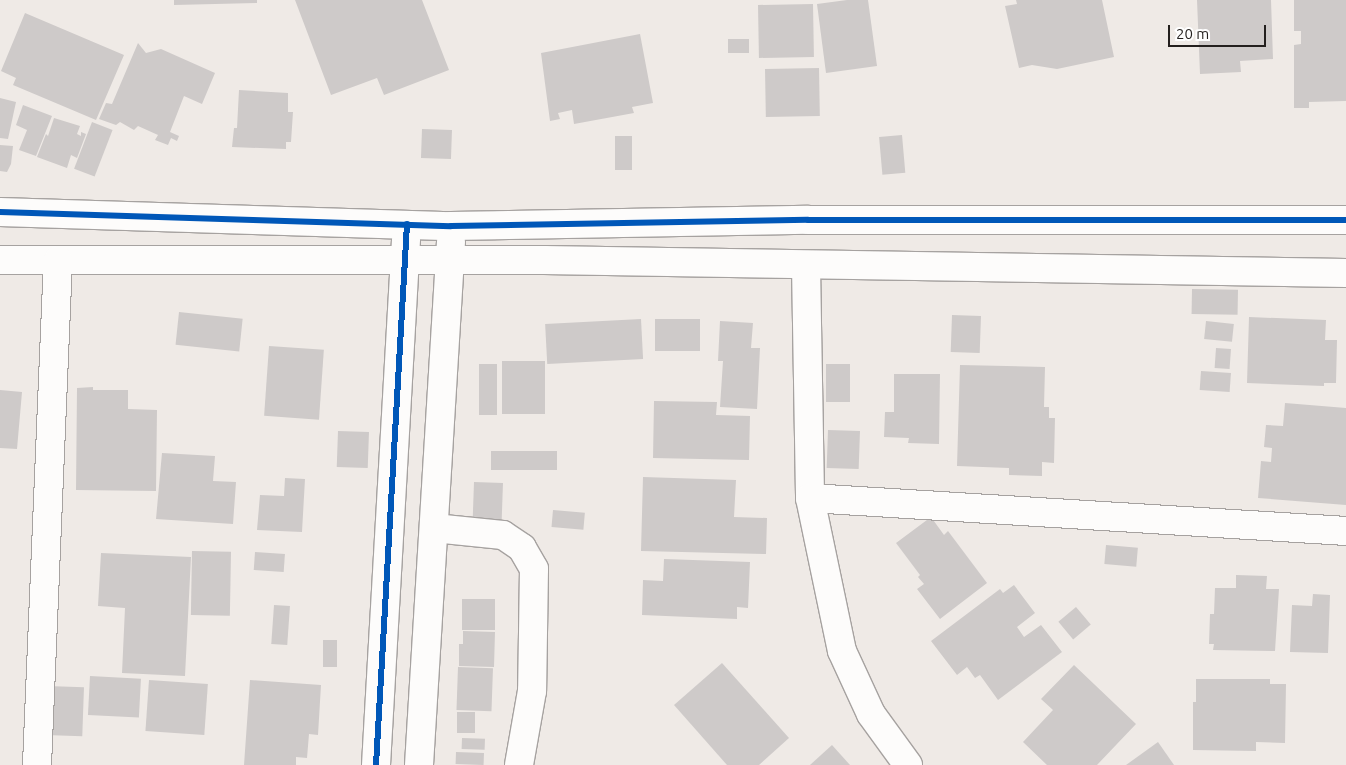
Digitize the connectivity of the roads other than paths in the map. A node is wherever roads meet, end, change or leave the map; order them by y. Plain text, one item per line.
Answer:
1 (0, 212) edge
2 (1346, 220) edge
3 (407, 224) junction
4 (451, 226) junction
5 (405, 259) junction
6 (0, 260) edge
7 (58, 260) junction
8 (450, 261) junction
9 (806, 266) junction
10 (1346, 273) edge
11 (810, 498) junction
12 (434, 528) junction
13 (1346, 532) edge
14 (37, 765) edge
15 (376, 765) edge
16 (419, 765) edge
17 (519, 765) edge
18 (908, 765) edge

1 - 3 street
2 - 4 street
3 - 4 street
3 - 5 street
4 - 8 street
5 - 7 street
5 - 8 street
5 - 15 street
6 - 7 street
7 - 14 street
8 - 9 street
8 - 12 street
9 - 10 street
9 - 11 street
11 - 13 street
11 - 18 street
12 - 16 street
12 - 17 street

